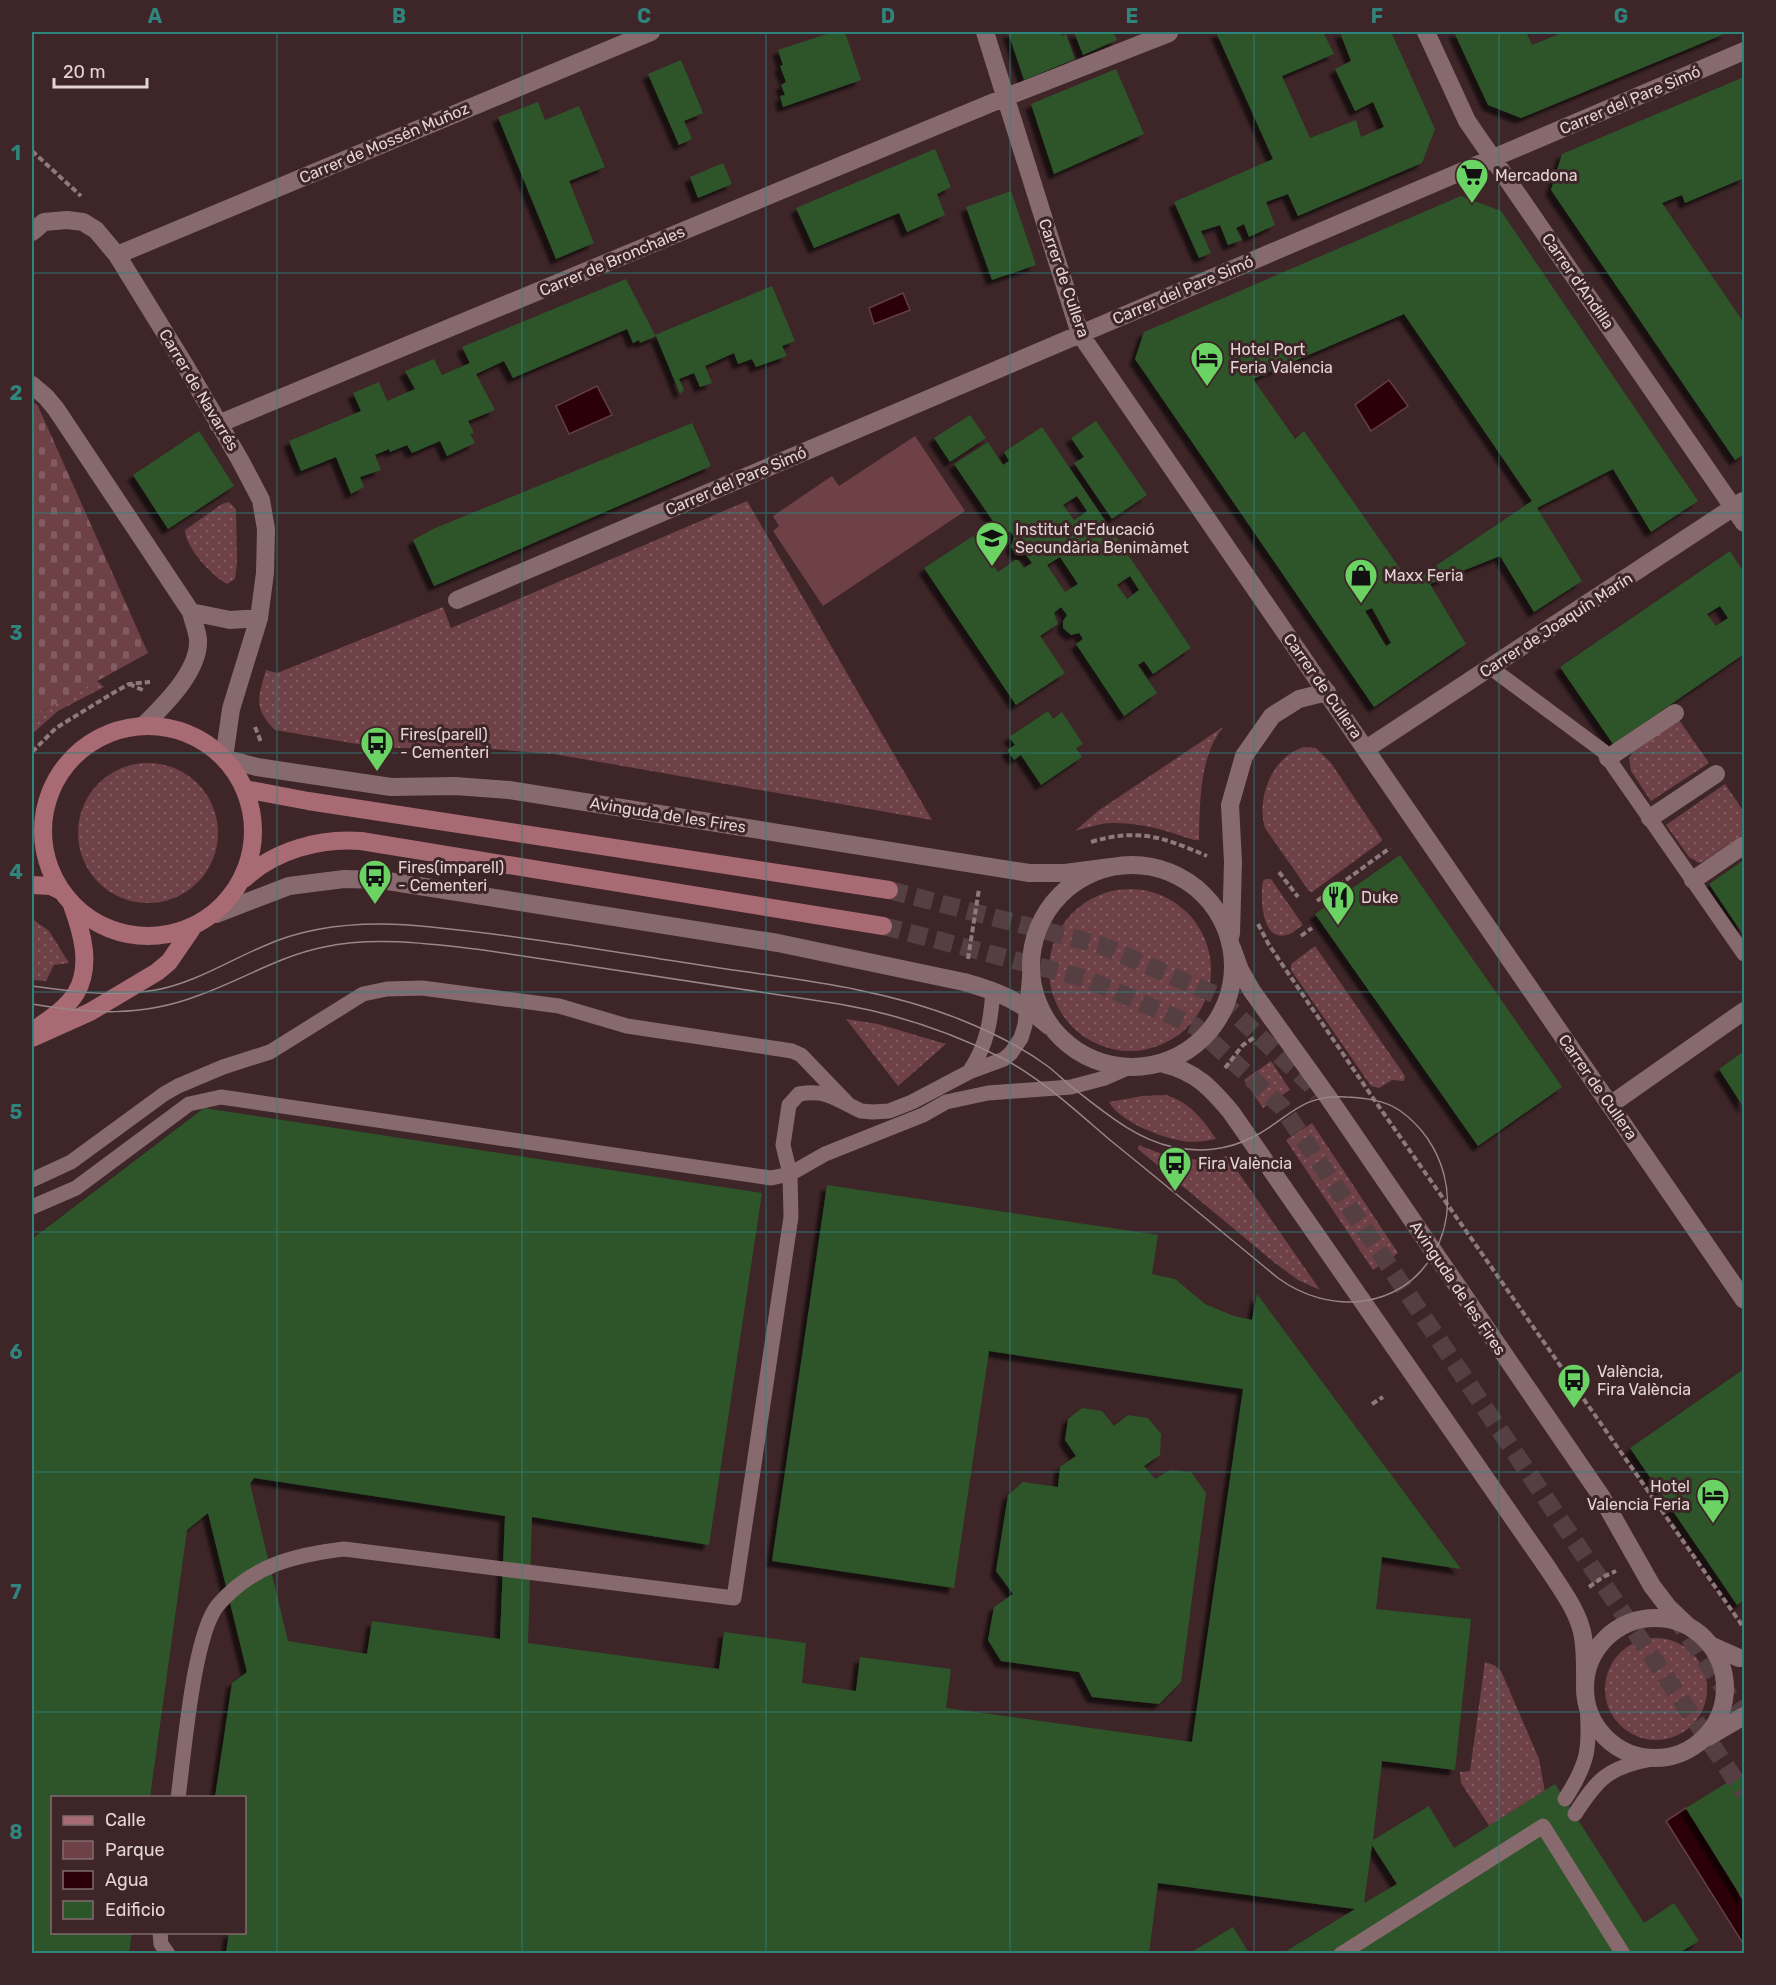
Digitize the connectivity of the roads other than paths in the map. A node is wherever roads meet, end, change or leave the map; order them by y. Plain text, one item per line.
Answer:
1 (651, 32) edge
2 (985, 32) edge
3 (1425, 32) edge
4 (1169, 33) edge
5 (1744, 51) edge
6 (1006, 97) junction
7 (1493, 158) junction
8 (36, 222) edge
9 (117, 255) junction
10 (1080, 334) junction
11 (32, 386) edge
12 (218, 424) junction
13 (1739, 504) edge
14 (1744, 523) edge
15 (457, 600) dead end
16 (191, 612) junction
17 (259, 618) junction
18 (1491, 668) junction
19 (1327, 692) junction
20 (1675, 713) dead end
21 (144, 725) junction
22 (1366, 749) junction
23 (224, 758) junction
24 (1608, 758) junction
25 (1716, 774) dead end
26 (244, 789) junction
27 (50, 793) junction
28 (32, 804) edge
29 (1650, 818) junction
30 (1744, 845) edge
31 (1111, 867) junction
32 (1693, 880) junction
33 (240, 883) junction
34 (32, 885) edge
35 (889, 890) tunnel mouth
36 (67, 898) junction
37 (216, 914) junction
38 (883, 926) tunnel mouth
39 (191, 930) junction
40 (1231, 942) junction
41 (1744, 954) edge
42 (1030, 973) junction
43 (993, 990) junction
44 (1028, 1008) junction
45 (1744, 1011) edge
46 (1049, 1026) junction
47 (32, 1035) edge
48 (1164, 1064) junction
49 (1130, 1067) junction
50 (969, 1072) junction
51 (849, 1105) junction
52 (1610, 1105) junction
53 (790, 1174) junction
54 (32, 1179) edge
55 (32, 1207) edge
56 (1744, 1300) edge
57 (1688, 1626) junction
58 (1710, 1645) junction
59 (1744, 1658) edge
60 (1585, 1684) junction
61 (1587, 1705) junction
62 (1744, 1716) edge
63 (1704, 1739) junction
64 (1652, 1759) junction
65 (178, 1796) edge
66 (1565, 1799) dead end
67 (1575, 1814) dead end
68 (160, 1934) edge
69 (168, 1953) edge
70 (1341, 1953) edge
71 (1623, 1953) edge

1 - 9 street, Carrer de Mossén Muñoz
2 - 6 street, Carrer de Cullera
3 - 7 street, Carrer d'Andilla
4 - 6 street, Carrer de Bronchales
5 - 7 street, Carrer del Pare Simó
6 - 10 street, Carrer de Cullera
6 - 12 street, Carrer de Bronchales
7 - 10 street, Carrer del Pare Simó
7 - 13 street, Carrer d'Andilla
8 - 9 street, Carrer de Navarrés
9 - 12 street, Carrer de Navarrés
10 - 15 street, Carrer del Pare Simó
10 - 19 street, Carrer de Cullera
11 - 16 street
12 - 17 street, Carrer de Navarrés
13 - 14 street, Carrer d'Andilla
13 - 18 street, Carrer de Joaquín Marín
16 - 17 street
16 - 21 street
17 - 23 street, Carrer de Navarrés
18 - 22 street, Carrer de Joaquín Marín
18 - 24 lane
19 - 22 street, Carrer de Cullera
19 - 40 street
20 - 24 street
21 - 23 main road
21 - 27 main road
22 - 52 street, Carrer de Cullera
23 - 26 main road
23 - 31 street, Avinguda de les Fires
24 - 29 lane
25 - 29 street
26 - 33 main road
26 - 35 main road
27 - 28 main road
27 - 36 main road
29 - 32 lane
30 - 32 street
31 - 40 street
31 - 42 street
32 - 41 lane
33 - 37 main road
33 - 38 main road
34 - 36 main road
36 - 39 main road
36 - 47 main road
37 - 39 main road
37 - 43 street
39 - 47 main road
40 - 48 street
40 - 57 street, Avinguda de les Fires
42 - 44 lane
42 - 46 street
43 - 44 street
43 - 50 lane
44 - 46 street
44 - 50 lane
45 - 52 street
46 - 49 street
48 - 49 street
48 - 60 street
49 - 53 lane
50 - 51 lane
51 - 53 lane
51 - 54 lane
52 - 56 street, Carrer de Cullera
53 - 55 lane
53 - 65 lane
57 - 58 street
57 - 60 street
58 - 59 street
58 - 63 street
60 - 61 street
61 - 64 street
61 - 66 lane
62 - 63 street
63 - 64 street
64 - 67 lane
68 - 69 lane
70 - 71 lane

